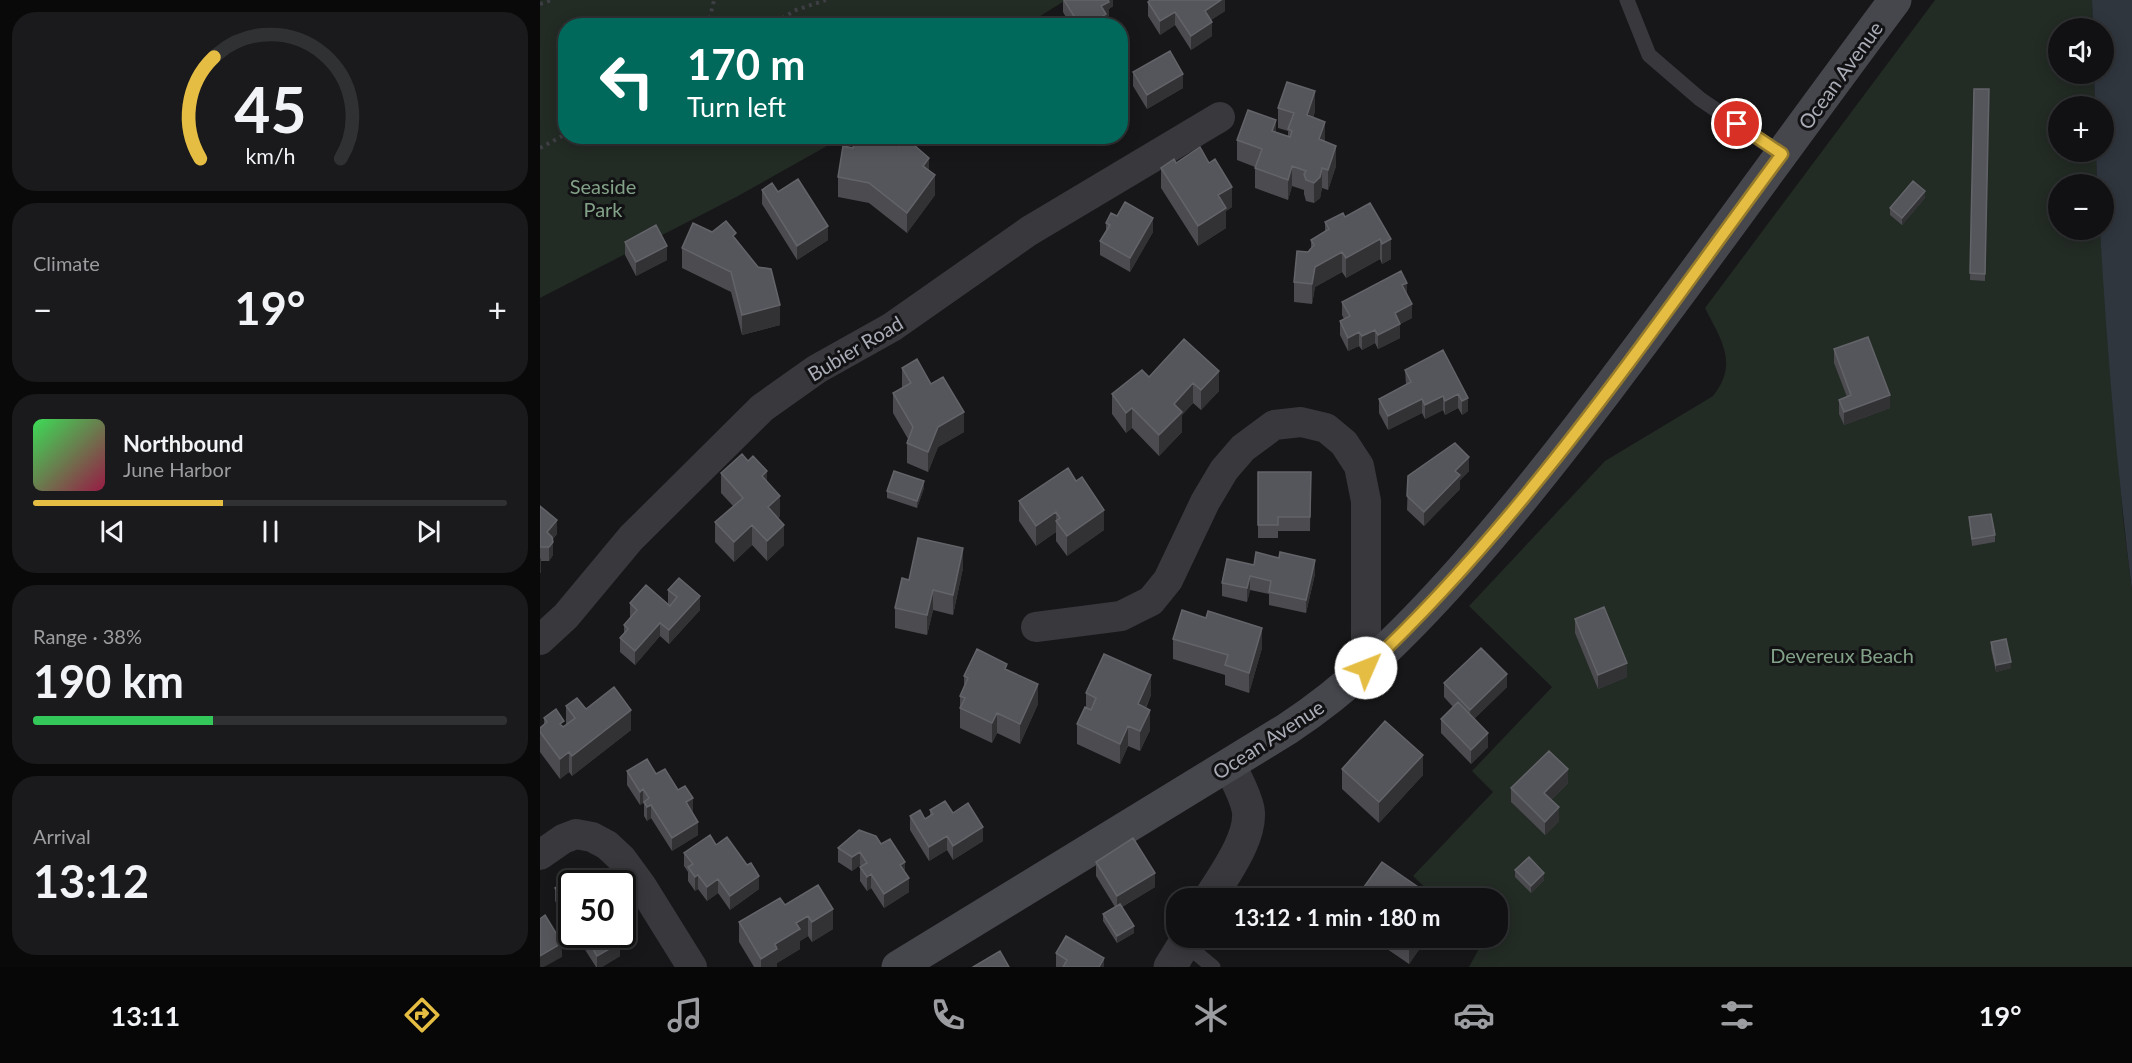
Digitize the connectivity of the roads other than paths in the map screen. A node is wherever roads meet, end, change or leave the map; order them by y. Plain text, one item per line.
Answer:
1 (1627, 0) edge
2 (1895, 0) edge
3 (1220, 117) dead end
4 (1782, 154) junction
5 (1036, 627) dead end
6 (540, 640) edge
7 (1366, 668) junction
8 (1230, 765) junction
9 (540, 855) edge
10 (1216, 888) edge
11 (1180, 949) edge
12 (692, 967) edge
13 (898, 967) edge
14 (1213, 967) edge

1 - 4 lane
2 - 4 main road, Ocean Avenue
3 - 6 street, Bubier Road
4 - 7 main road, Ocean Avenue
5 - 7 street
7 - 8 main road, Ocean Avenue
8 - 10 street
8 - 13 main road, Ocean Avenue
9 - 12 street
11 - 14 lane

